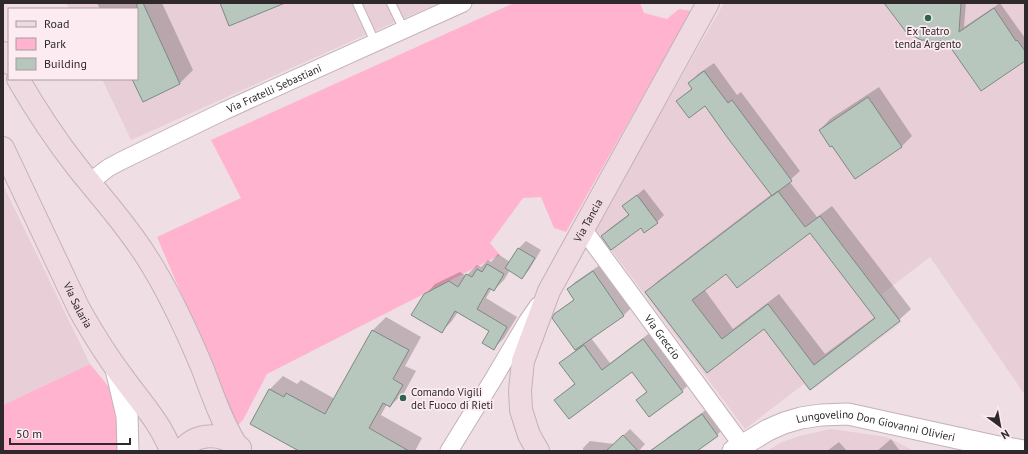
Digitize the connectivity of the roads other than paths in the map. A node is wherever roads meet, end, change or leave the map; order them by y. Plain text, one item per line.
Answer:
1 (357, 3) edge
2 (391, 3) edge
3 (463, 3) edge
4 (708, 3) edge
5 (404, 30) junction
6 (376, 42) junction
7 (19, 80) edge
8 (3, 148) edge
9 (90, 182) junction
10 (583, 229) junction
11 (549, 292) junction
12 (115, 366) junction
13 (239, 448) edge
14 (738, 448) edge
15 (128, 451) edge
16 (171, 451) edge
17 (182, 451) edge
18 (449, 451) edge
19 (538, 451) edge
20 (1025, 451) edge

1 - 6 lane
2 - 5 lane
3 - 5 street, Via Fratelli Sebastiani
4 - 10 main road, Via Tancia
5 - 6 street, Via Fratelli Sebastiani
6 - 9 street, Via Fratelli Sebastiani
7 - 9 main road
8 - 12 main road, Via Salaria
9 - 13 main road
10 - 11 main road, Via Tancia
10 - 14 street, Via Greccio
11 - 18 street
11 - 19 main road, Via Tancia
12 - 15 street
12 - 16 main road, Via Salaria
13 - 17 main road
14 - 20 street, Lungovelino Don Giovanni Olivieri

